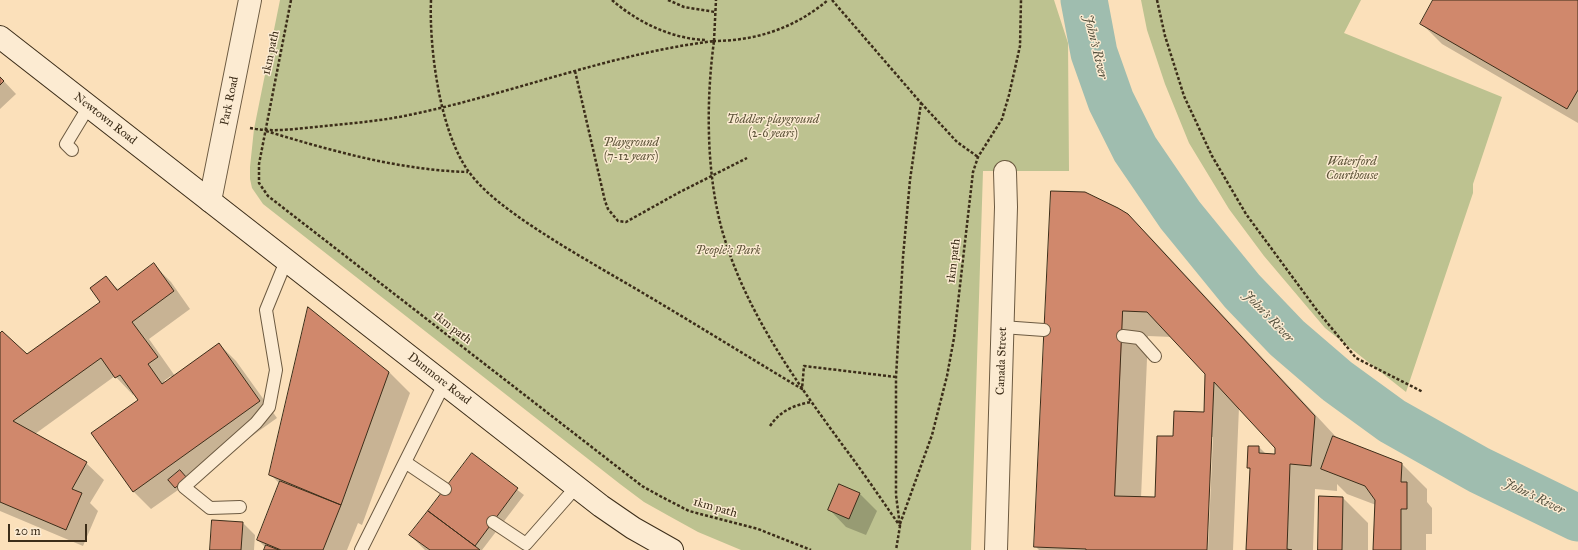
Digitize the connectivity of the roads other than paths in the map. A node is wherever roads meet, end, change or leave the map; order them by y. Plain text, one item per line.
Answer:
1 (250, 0) edge
2 (0, 37) edge
3 (89, 106) junction
4 (72, 150) dead end
5 (1005, 172) dead end
6 (210, 202) junction
7 (286, 261) junction
8 (1002, 327) junction
9 (1044, 330) dead end
10 (1123, 336) dead end
11 (1155, 356) dead end
12 (444, 384) junction
13 (405, 462) junction
14 (577, 486) junction
15 (445, 489) dead end
16 (240, 507) dead end
17 (493, 522) dead end
18 (361, 550) edge
19 (672, 550) edge
20 (996, 550) edge

1 - 6 main road, Park Road
2 - 3 main road, Newtown Road
3 - 4 lane
3 - 6 main road, Newtown Road
5 - 8 main road, Canada Street
6 - 7 main road, Dunmore Road
7 - 12 main road, Dunmore Road
7 - 16 lane
8 - 9 lane
8 - 20 main road, Canada Street
10 - 11 lane
12 - 13 lane
12 - 14 main road, Dunmore Road
13 - 15 lane
13 - 18 lane
14 - 17 lane
14 - 19 main road, Dunmore Road

